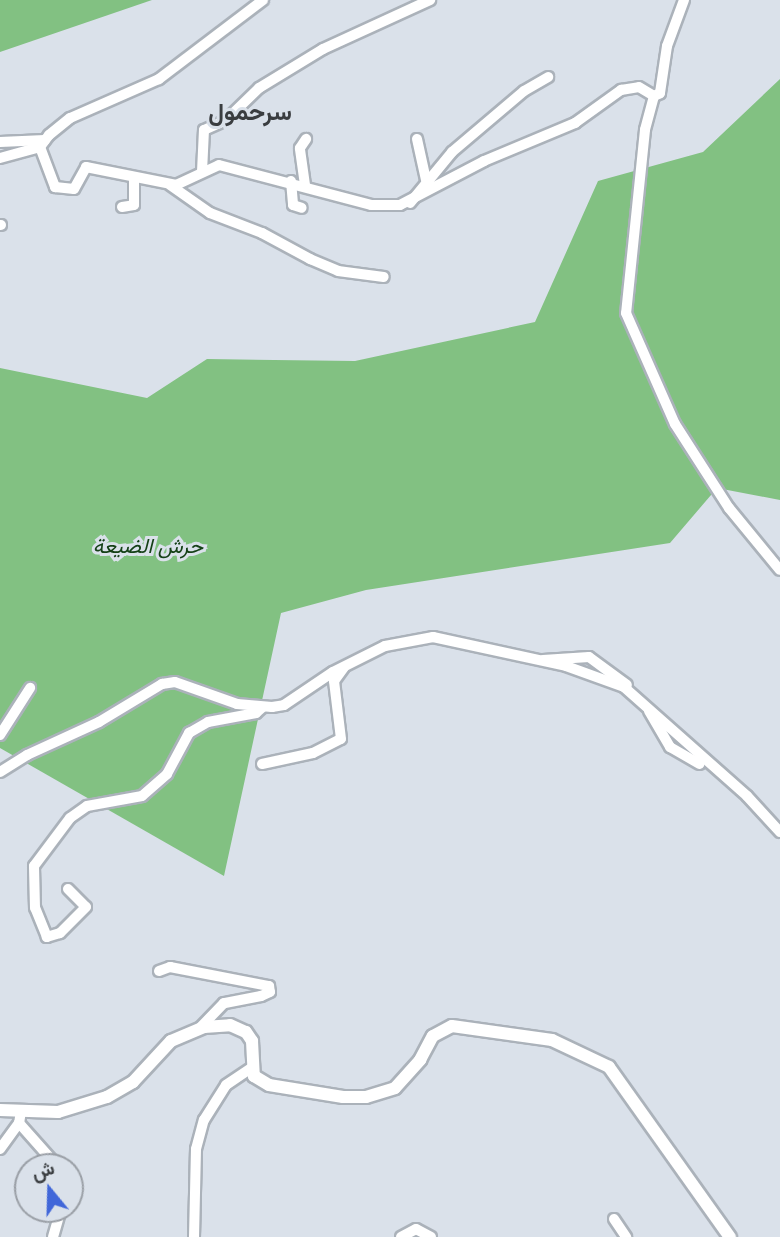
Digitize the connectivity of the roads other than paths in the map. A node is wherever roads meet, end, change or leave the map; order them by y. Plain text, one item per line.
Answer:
1 (263, 0) edge
2 (430, 0) edge
3 (684, 0) edge
4 (548, 77) dead end
5 (654, 96) junction
6 (306, 139) dead end
7 (417, 139) dead end
8 (0, 142) edge
9 (42, 144) junction
10 (0, 158) edge
11 (202, 172) junction
12 (134, 178) junction
13 (426, 180) junction
14 (290, 181) junction
15 (170, 185) junction
16 (304, 185) junction
17 (410, 203) junction
18 (121, 207) dead end
19 (302, 208) dead end
20 (384, 277) dead end
21 (780, 570) edge
22 (344, 666) junction
23 (30, 688) dead end
24 (646, 704) junction
25 (263, 706) junction
26 (0, 734) edge
27 (262, 764) dead end
28 (699, 764) dead end
29 (0, 772) edge
30 (780, 832) edge
31 (68, 889) dead end
32 (159, 971) dead end
33 (201, 1027) junction
34 (253, 1068) junction
35 (0, 1110) edge
36 (20, 1117) junction
37 (0, 1149) edge
38 (47, 1153) edge
39 (614, 1219) dead end
40 (194, 1237) edge
41 (401, 1237) edge
42 (431, 1237) edge
43 (626, 1237) edge
44 (730, 1237) edge

1 - 9 street
2 - 11 street
3 - 5 street
4 - 13 street
5 - 17 street
5 - 21 street
6 - 16 street
7 - 13 street
8 - 9 street
9 - 10 street
9 - 12 street
11 - 14 street
11 - 15 street
12 - 15 street
12 - 18 street
13 - 17 street
14 - 16 street
14 - 19 street
15 - 20 street
16 - 17 street
22 - 24 street
22 - 25 street
22 - 27 street
23 - 26 street
24 - 28 street
24 - 30 street
25 - 29 street
25 - 31 street
32 - 33 street
33 - 34 street
33 - 36 street
34 - 40 street
34 - 44 street
35 - 36 street
36 - 37 street
36 - 38 street
39 - 43 street
41 - 42 street

